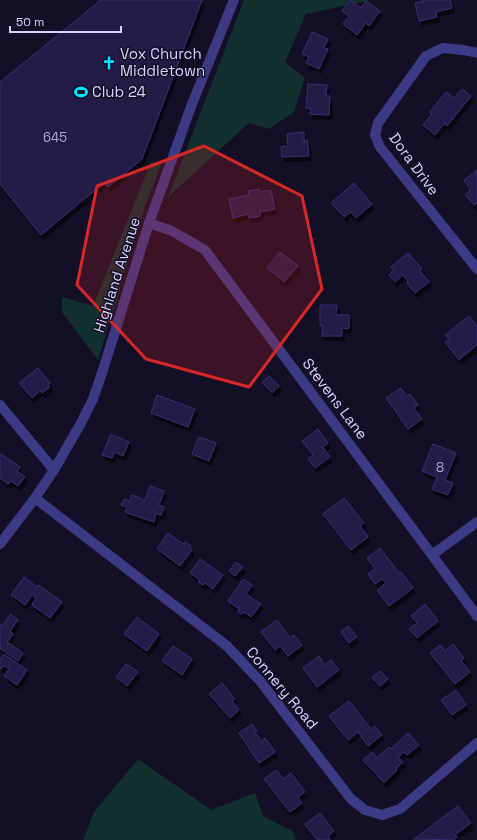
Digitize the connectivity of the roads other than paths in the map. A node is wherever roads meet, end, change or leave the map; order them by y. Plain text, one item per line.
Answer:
1 (234, 0) edge
2 (477, 54) edge
3 (150, 223) junction
4 (477, 269) edge
5 (0, 406) edge
6 (54, 470) junction
7 (34, 498) junction
8 (477, 522) edge
9 (0, 544) edge
10 (432, 554) junction
11 (477, 616) edge
12 (477, 743) edge

1 - 3 street, Highland Avenue
2 - 4 street, Dora Drive
3 - 6 street, Highland Avenue
3 - 10 street, Stevens Lane
5 - 6 street
6 - 7 street, Highland Avenue
7 - 9 street, Highland Avenue
7 - 12 street, Connery Road
8 - 10 street
10 - 11 street, Stevens Lane

